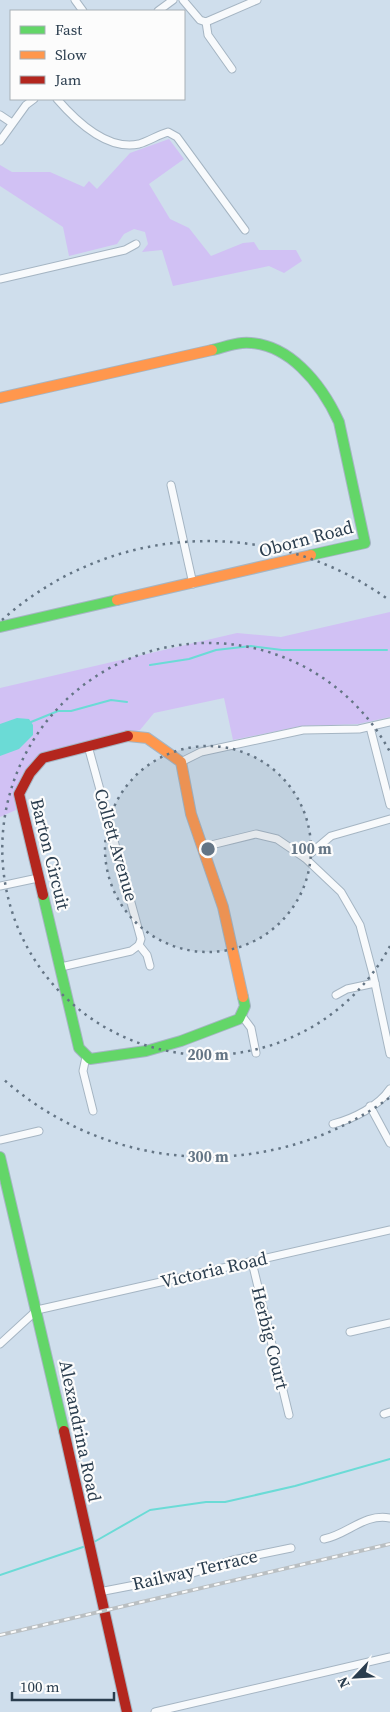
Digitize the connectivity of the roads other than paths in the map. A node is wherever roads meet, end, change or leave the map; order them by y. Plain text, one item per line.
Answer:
1 (173, 0) edge
2 (183, 0) edge
3 (257, 0) edge
4 (159, 10) edge
5 (206, 22) junction
6 (232, 69) dead end
7 (33, 100) edge
8 (58, 100) edge
9 (0, 115) edge
10 (12, 123) junction
11 (0, 141) edge
12 (245, 230) dead end
13 (136, 244) dead end
14 (0, 279) edge
15 (0, 398) edge
16 (170, 485) dead end
17 (193, 584) junction
18 (0, 627) edge
19 (390, 722) edge
20 (370, 727) junction
21 (88, 746) junction
22 (180, 762) junction
23 (390, 805) edge
24 (390, 819) edge
25 (203, 847) junction
26 (305, 858) junction
27 (38, 878) junction
28 (0, 886) edge
29 (139, 945) junction
30 (150, 966) dead end
31 (61, 967) junction
32 (375, 983) junction
33 (336, 995) dead end
34 (242, 1016) junction
35 (256, 1053) dead end
36 (390, 1054) edge
37 (86, 1057) junction
38 (390, 1089) edge
39 (370, 1106) junction
40 (92, 1111) dead end
41 (334, 1124) dead end
42 (39, 1131) dead end
43 (0, 1140) edge
44 (390, 1143) edge
45 (0, 1157) edge
46 (390, 1230) edge
47 (252, 1262) junction
48 (37, 1310) junction
49 (390, 1323) edge
50 (350, 1332) dead end
51 (0, 1344) edge
52 (289, 1415) dead end
53 (390, 1518) edge
54 (324, 1539) dead end
55 (290, 1548) dead end
56 (99, 1592) junction
57 (390, 1657) edge
58 (127, 1712) edge
59 (155, 1712) edge

1 - 4 street
2 - 5 street
3 - 5 street
5 - 6 street
7 - 10 street
8 - 12 street
9 - 10 street
10 - 11 street
13 - 14 street
15 - 17 street, Oborn Road
16 - 17 street
17 - 18 street, Oborn Road
19 - 20 street
20 - 22 street
20 - 23 street
21 - 22 street, Barton Circuit
21 - 27 street, Barton Circuit
21 - 29 street, Collett Avenue
22 - 25 street
24 - 26 street
25 - 26 street
25 - 34 street
26 - 32 street
27 - 28 street
27 - 31 street, Barton Circuit
29 - 30 street, Collett Avenue
29 - 31 street
31 - 37 street, Barton Circuit
32 - 33 street
32 - 36 street
34 - 35 street
34 - 37 street
37 - 40 street
38 - 39 street
39 - 41 street
39 - 44 street
42 - 43 street
45 - 48 street, Alexandrina Road
46 - 47 street, Victoria Road
47 - 48 street, Victoria Road
47 - 52 street, Herbig Court
48 - 51 street
48 - 56 street, Alexandrina Road
49 - 50 street
53 - 54 street
55 - 56 street, Railway Terrace
56 - 58 street, Alexandrina Road
57 - 59 street

